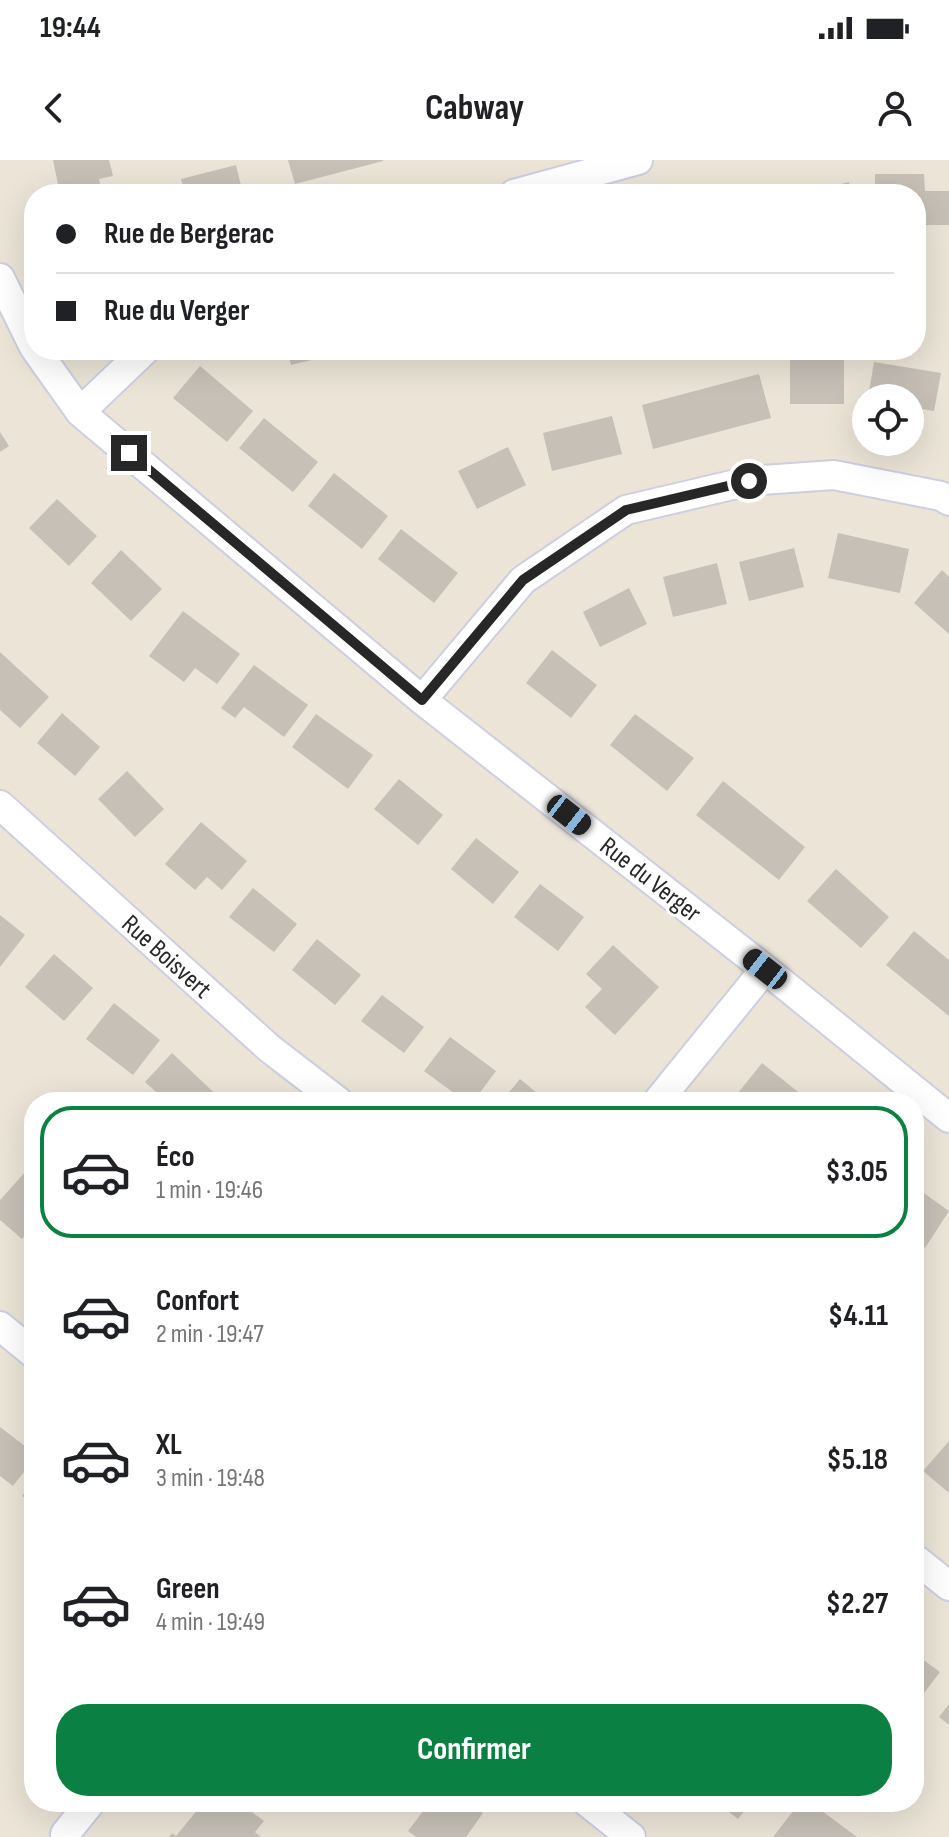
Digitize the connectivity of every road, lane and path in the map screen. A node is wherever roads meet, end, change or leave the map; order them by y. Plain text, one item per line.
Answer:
1 (638, 160) edge
2 (550, 184) edge
3 (0, 278) edge
4 (24, 327) edge
5 (43, 360) edge
6 (135, 360) edge
7 (80, 412) junction
8 (949, 501) edge
9 (422, 700) junction
10 (0, 805) edge
11 (765, 969) junction
12 (326, 1092) edge
13 (665, 1092) edge
14 (917, 1092) edge
15 (924, 1098) edge
16 (949, 1118) edge
17 (0, 1326) edge
18 (24, 1346) edge
19 (924, 1566) edge
20 (949, 1586) edge
21 (83, 1812) edge
22 (600, 1812) edge
23 (65, 1834) dead end
24 (631, 1837) edge

1 - 2 street
3 - 4 street, Rue du Verger
5 - 7 street, Rue du Verger
6 - 7 street
7 - 9 street, Rue du Verger
8 - 9 street
9 - 11 street, Rue du Verger
10 - 12 street, Rue Boisvert
11 - 13 street
11 - 14 street, Rue du Verger
15 - 16 street, Rue du Verger
17 - 18 street
19 - 20 street
21 - 23 street
22 - 24 street

